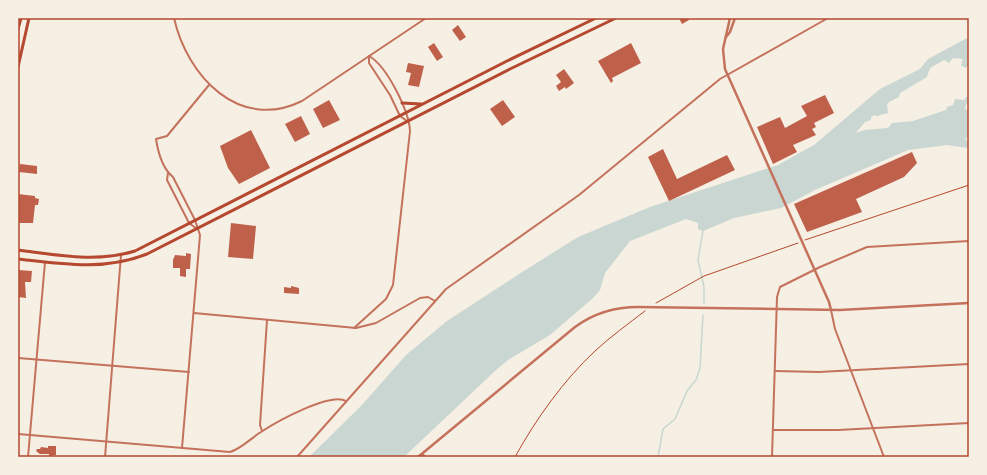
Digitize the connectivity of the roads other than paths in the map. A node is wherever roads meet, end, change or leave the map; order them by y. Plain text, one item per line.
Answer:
1 (20, 18) edge
2 (29, 18) edge
3 (174, 18) edge
4 (426, 18) edge
5 (596, 18) edge
6 (616, 18) edge
7 (730, 18) edge
8 (735, 18) edge
9 (828, 18) edge
10 (18, 29) edge
11 (726, 37) junction
12 (369, 56) junction
13 (18, 66) edge
14 (727, 74) junction
15 (209, 85) junction
16 (402, 103) junction
17 (423, 104) junction
18 (407, 113) junction
19 (400, 116) junction
20 (408, 122) junction
21 (168, 173) junction
22 (272, 181) junction
23 (276, 189) junction
24 (195, 220) junction
25 (189, 223) junction
26 (197, 229) junction
27 (969, 241) edge
28 (18, 250) edge
29 (121, 255) junction
30 (18, 259) edge
31 (45, 262) junction
32 (121, 263) junction
33 (815, 270) junction
34 (435, 300) junction
35 (969, 303) edge
36 (776, 309) junction
37 (831, 310) junction
38 (194, 313) junction
39 (267, 320) junction
40 (354, 328) junction
41 (18, 358) edge
42 (37, 360) junction
43 (969, 364) edge
44 (112, 366) junction
45 (775, 371) junction
46 (851, 371) junction
47 (189, 372) junction
48 (346, 401) junction
49 (969, 423) edge
50 (873, 428) junction
51 (773, 430) junction
52 (262, 431) junction
53 (18, 434) edge
54 (30, 435) junction
55 (106, 442) junction
56 (182, 448) junction
57 (422, 454) junction
58 (28, 457) edge
59 (105, 457) edge
60 (297, 457) edge
61 (418, 457) edge
62 (425, 457) edge
63 (772, 457) edge
64 (884, 457) edge

1 - 10 main road
2 - 13 main road
3 - 15 street
4 - 12 street
5 - 17 main road
6 - 20 main road
7 - 11 street
8 - 11 street
9 - 14 street
11 - 14 street
12 - 15 street
12 - 16 street
12 - 19 street
14 - 33 street
14 - 34 street
15 - 21 street
16 - 17 main road
16 - 18 street
17 - 18 main road
18 - 19 main road
18 - 20 street
19 - 20 street
19 - 22 main road
20 - 23 main road
20 - 40 street
21 - 24 street
21 - 25 street
22 - 23 main road
22 - 24 main road
23 - 26 main road
24 - 25 main road
24 - 26 street
25 - 26 street
25 - 29 main road
26 - 32 main road
26 - 38 street
27 - 33 street
28 - 29 main road
29 - 32 street
30 - 31 main road
31 - 32 main road
31 - 42 street
32 - 44 street
33 - 36 street
33 - 37 street
34 - 40 street
34 - 48 street
35 - 37 street
36 - 37 street
36 - 45 street
36 - 57 street
37 - 46 street
38 - 39 street
38 - 47 street
39 - 40 street
39 - 52 street
41 - 42 street
42 - 44 street
42 - 54 street
43 - 46 street
44 - 47 street
44 - 55 street
45 - 46 street
45 - 51 street
46 - 50 street
47 - 56 street
48 - 52 street
48 - 60 street
49 - 50 street
50 - 51 street
50 - 64 street
51 - 63 street
52 - 56 street
53 - 54 street
54 - 55 street
54 - 58 street
55 - 56 street
55 - 59 street
57 - 61 street
57 - 62 street

